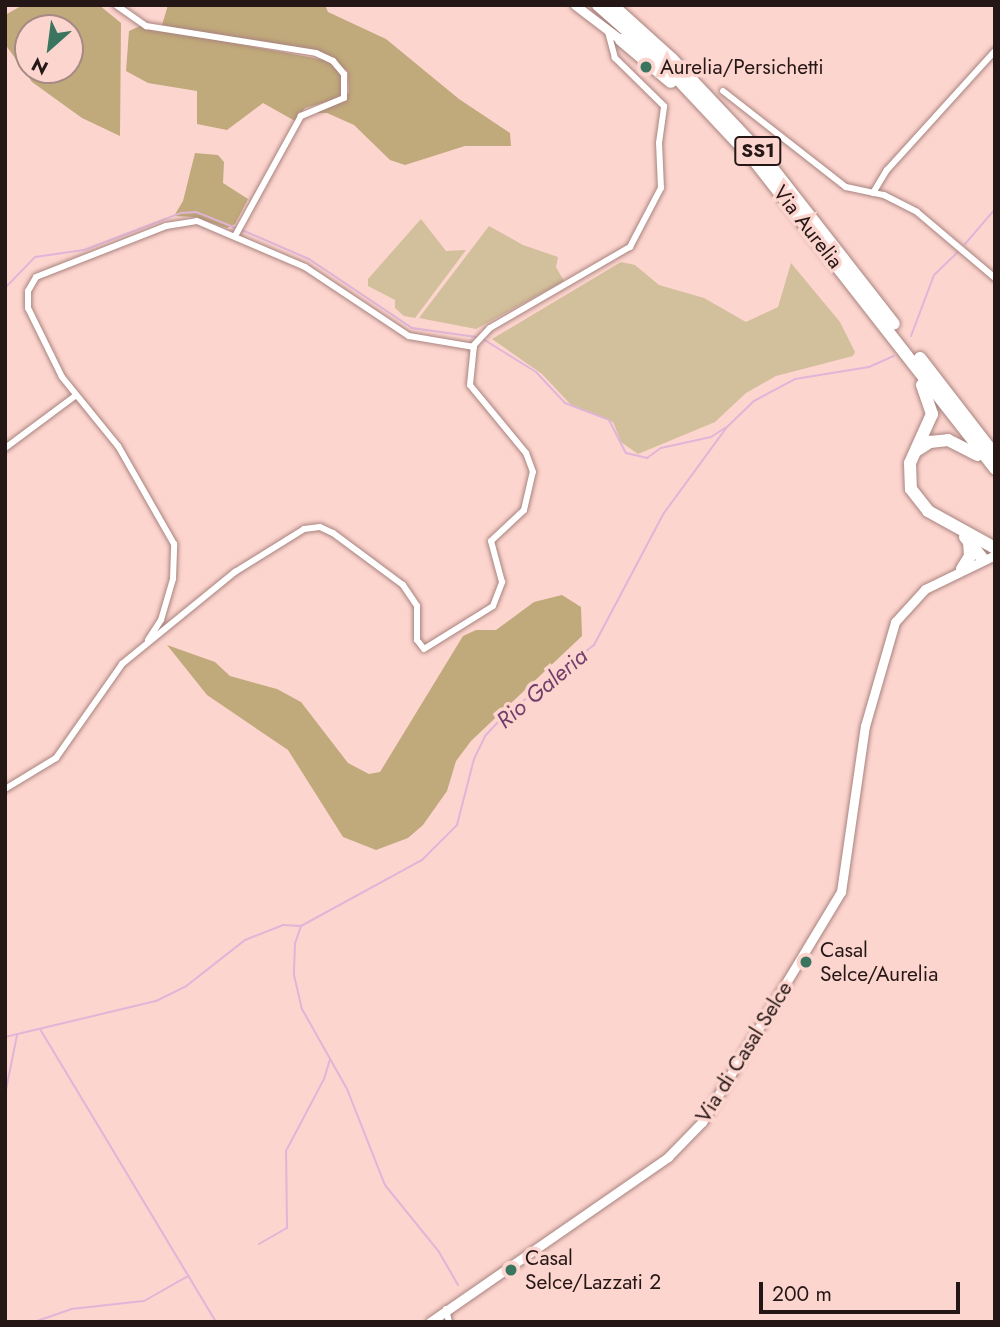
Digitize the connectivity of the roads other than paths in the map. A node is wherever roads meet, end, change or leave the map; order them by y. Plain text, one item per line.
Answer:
1 (116, 5) edge
2 (575, 5) edge
3 (598, 5) edge
4 (612, 5) edge
5 (607, 29) junction
6 (621, 40) junction
7 (995, 51) edge
8 (618, 62) junction
9 (723, 91) dead end
10 (741, 146) junction
11 (873, 193) junction
12 (238, 231) junction
13 (995, 278) edge
14 (883, 317) junction
15 (475, 344) junction
16 (906, 354) junction
17 (75, 396) junction
18 (5, 449) edge
19 (914, 454) junction
20 (995, 455) edge
21 (995, 469) edge
22 (995, 477) edge
23 (970, 539) junction
24 (995, 548) edge
25 (989, 557) edge
26 (962, 569) junction
27 (148, 643) junction
28 (5, 789) edge
29 (446, 1309) junction
30 (430, 1322) edge
31 (449, 1322) edge

1 - 12 street
2 - 5 main road
3 - 10 highway, Via Aurelia / SS1
4 - 14 highway, Via Aurelia / SS1
5 - 6 main road
5 - 8 street
6 - 8 street
6 - 10 highway
7 - 11 street
8 - 15 street
9 - 11 street
10 - 14 highway, Via Aurelia / SS1
11 - 13 street
12 - 15 street
12 - 17 street
14 - 16 highway, Via Aurelia / SS1
14 - 20 highway, Via Aurelia / SS1
15 - 27 street
16 - 19 highway
16 - 21 highway, Via Aurelia / SS1
17 - 18 street
17 - 27 street
19 - 22 highway
19 - 23 highway
23 - 24 highway
23 - 25 highway
23 - 26 highway
25 - 26 main road, Via di Casal Selce
26 - 29 main road, Via di Casal Selce
27 - 28 street
29 - 30 main road, Via di Casal Selce
29 - 31 street

